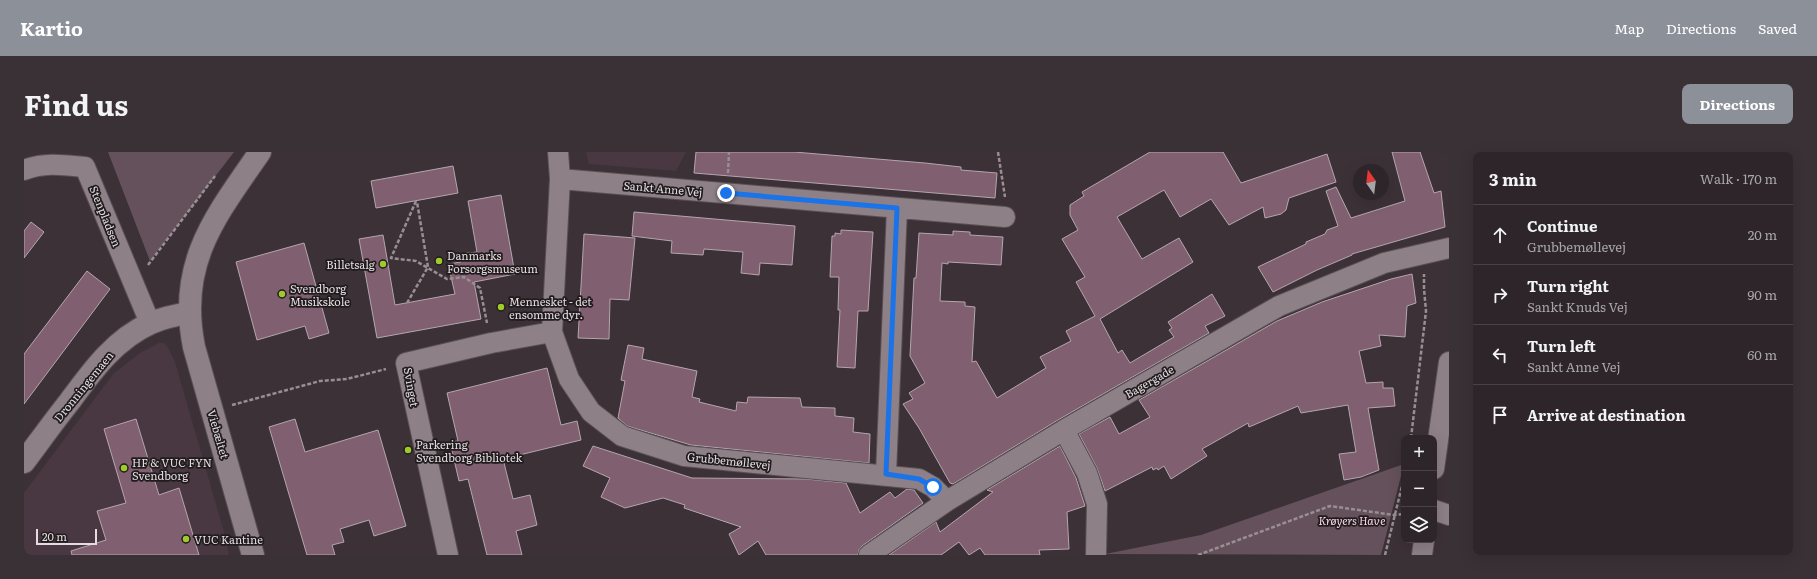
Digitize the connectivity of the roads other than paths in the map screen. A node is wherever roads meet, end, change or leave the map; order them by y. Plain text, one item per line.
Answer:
1 (260, 152) edge
2 (558, 152) edge
3 (24, 170) edge
4 (560, 179) junction
5 (897, 208) junction
6 (1005, 217) road end
7 (1449, 248) edge
8 (189, 313) junction
9 (150, 323) junction
10 (552, 332) junction
11 (1449, 362) edge
12 (1064, 430) junction
13 (1437, 448) edge
14 (24, 462) edge
15 (886, 474) junction
16 (947, 501) junction
17 (1437, 511) edge
18 (1449, 515) edge
19 (1424, 543) edge
20 (253, 555) edge
21 (448, 555) edge
22 (870, 555) edge
23 (1096, 555) edge
24 (1422, 555) edge

1 - 8 street
2 - 4 street, Grubbemøllevej
3 - 9 street, Stenpladsen
4 - 5 street, Sankt Anne Vej
4 - 10 street, Grubbemøllevej
5 - 6 street, Sankt Anne Vej
5 - 15 street
7 - 12 street, Bagergade
8 - 9 street, Dronningemaen
8 - 20 street, Viebæltet
9 - 14 street, Dronningemaen
10 - 15 street, Grubbemøllevej
10 - 21 street, Svinget
11 - 13 street
12 - 16 street, Bagergade
12 - 23 street
15 - 16 street, Grubbemøllevej
16 - 22 street, Bagergade
17 - 18 street
19 - 24 street

